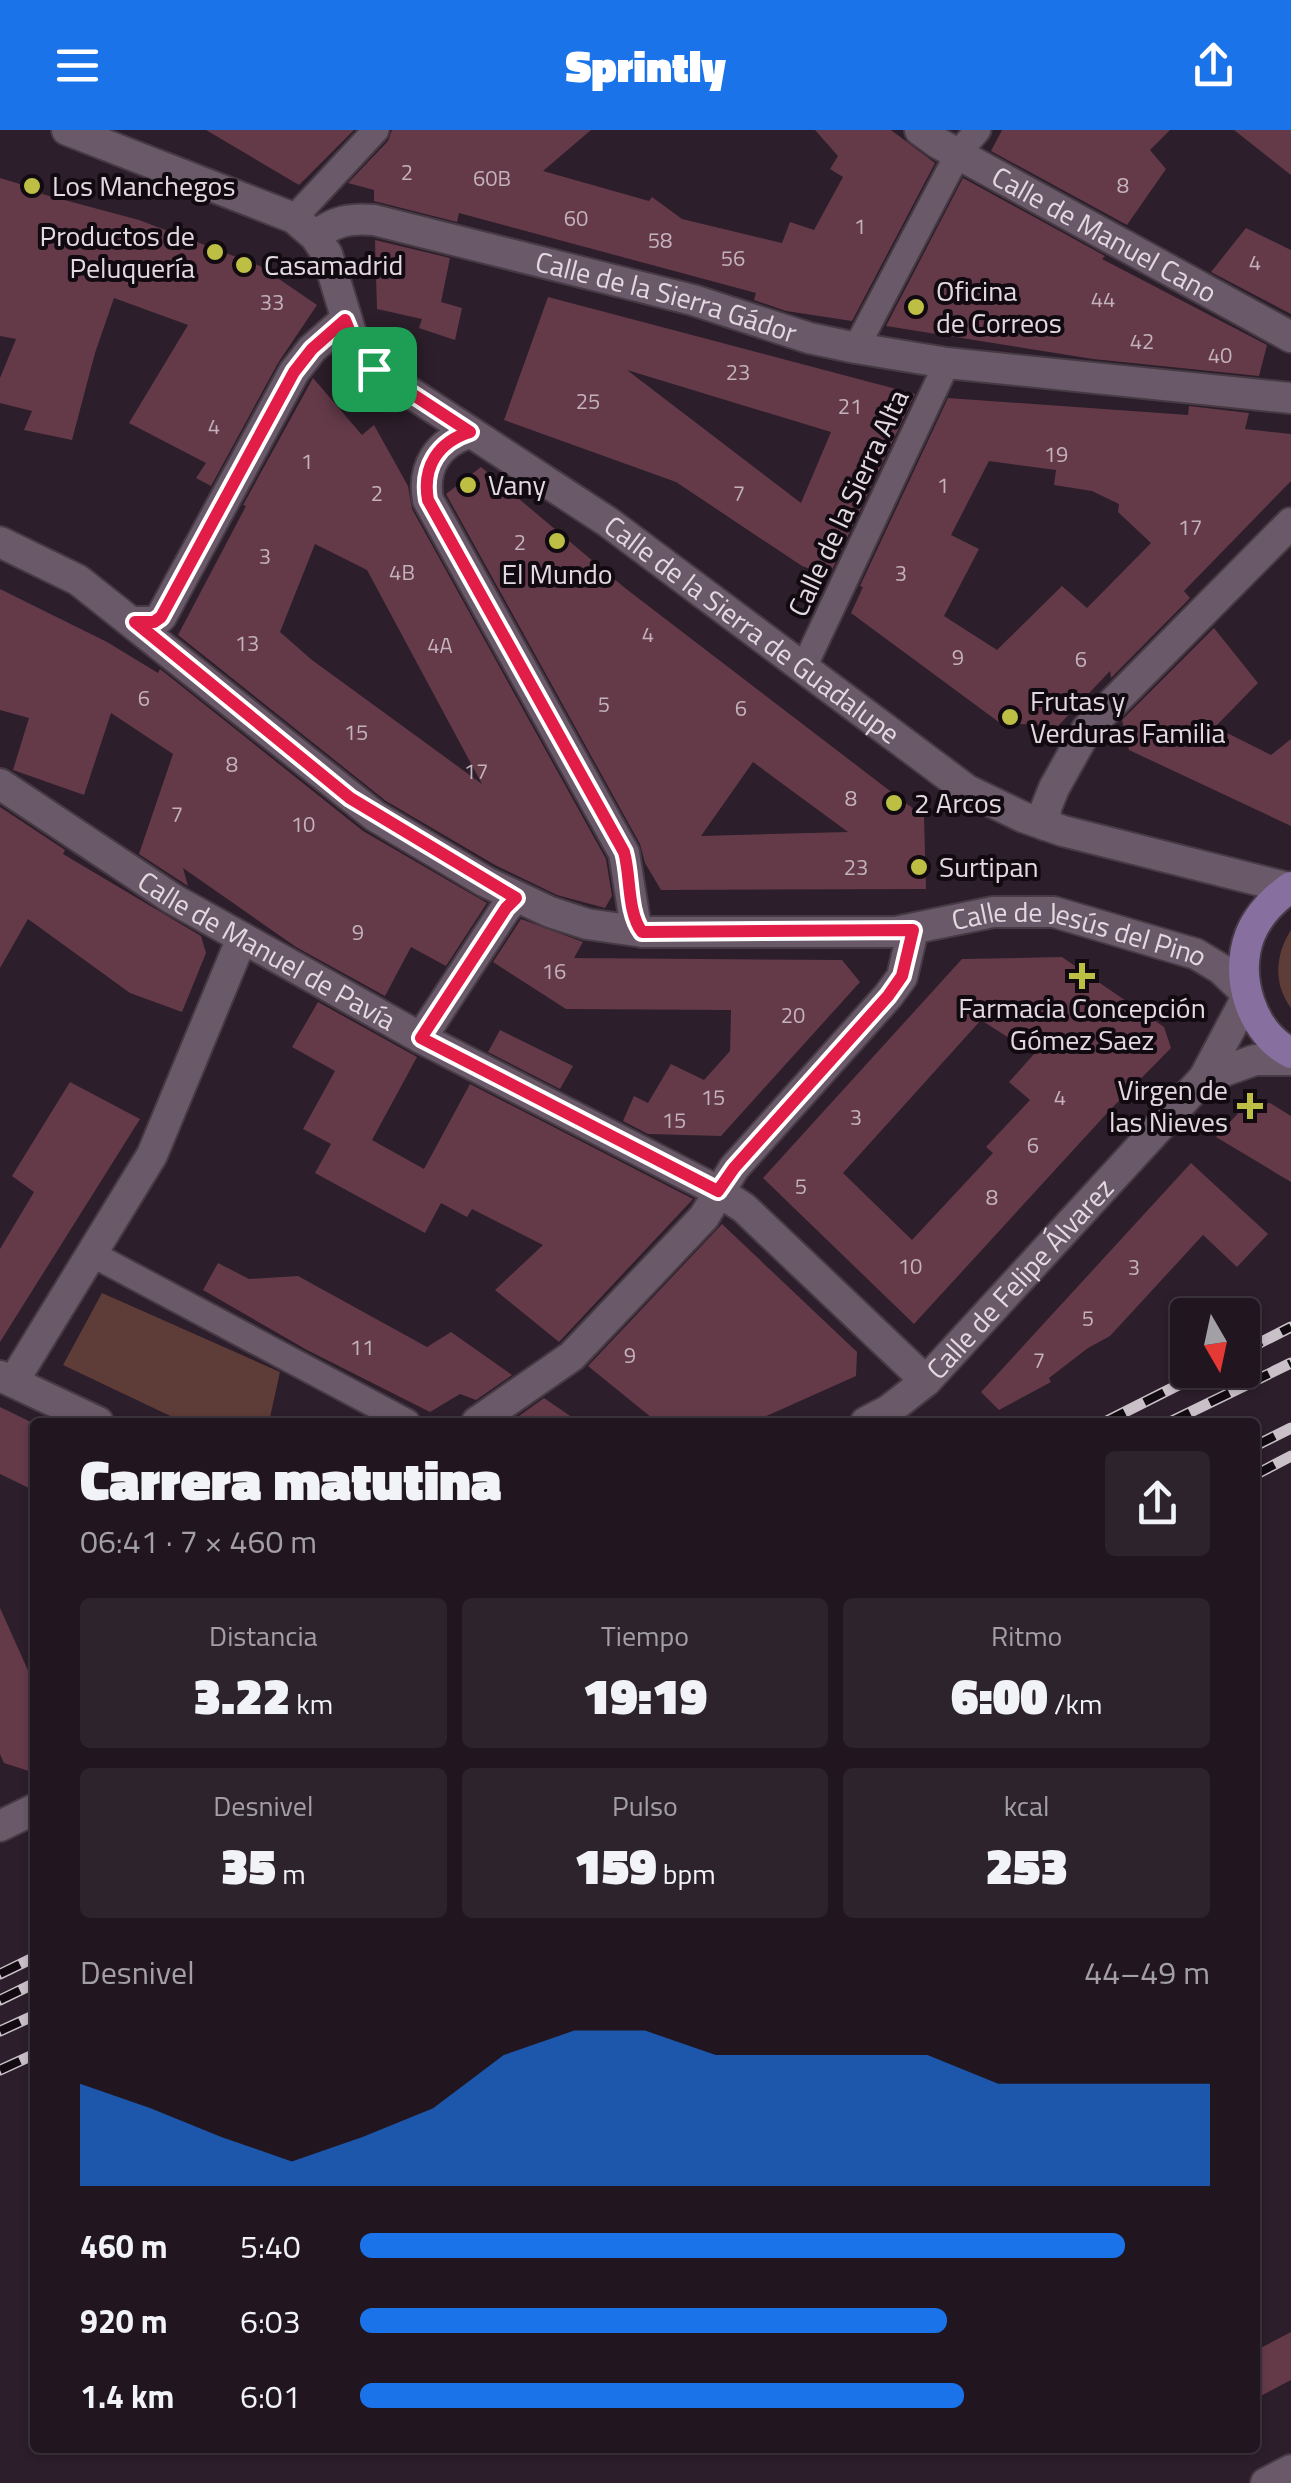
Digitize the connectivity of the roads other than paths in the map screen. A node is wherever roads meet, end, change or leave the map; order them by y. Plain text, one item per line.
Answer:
1 (67, 130) edge
2 (376, 130) edge
3 (920, 130) edge
4 (969, 141) edge
5 (305, 227) junction
6 (345, 320) junction
7 (1291, 338) edge
8 (856, 348) junction
9 (947, 363) junction
10 (1291, 398) edge
11 (470, 432) junction
12 (1291, 523) edge
13 (0, 542) edge
14 (135, 622) junction
15 (803, 669) junction
16 (0, 784) edge
17 (1046, 825) junction
18 (1290, 887) edge
19 (516, 898) junction
20 (913, 930) junction
21 (642, 932) junction
22 (242, 938) junction
23 (1247, 995) junction
24 (421, 1038) junction
25 (1291, 1056) edge
26 (1204, 1078) junction
27 (718, 1191) junction
28 (92, 1254) junction
29 (6, 1379) edge
30 (926, 1381) junction
31 (89, 1418) edge
32 (400, 1418) edge
33 (483, 1418) edge
34 (874, 1418) edge
35 (30, 1811) edge
36 (2, 1819) edge
37 (1291, 2470) edge
38 (1266, 2483) edge

1 - 5 street
2 - 5 street
3 - 4 street, Calle de Manuel Cano
4 - 7 street, Calle de Manuel Cano
4 - 8 street
5 - 6 street, Calle de la Sierra de Guadalupe
5 - 8 street, Calle de la Sierra Gádor
6 - 11 street, Calle de la Sierra de Guadalupe
6 - 14 street
8 - 9 street, Calle de la Sierra Gádor
9 - 10 street, Calle de la Sierra Gádor
9 - 15 street, Calle de la Sierra Alta
11 - 15 street, Calle de la Sierra de Guadalupe
11 - 21 street
12 - 17 street
13 - 14 street, Calle de Jesús del Pino
14 - 19 street, Calle de Jesús del Pino
15 - 17 street, Calle de la Sierra de Guadalupe
16 - 22 street, Calle de Manuel de Pavía
17 - 18 street, Calle de la Sierra de Guadalupe
18 - 23 main road
19 - 21 street, Calle de Jesús del Pino
19 - 24 street
20 - 21 street, Calle de Jesús del Pino
20 - 23 street, Calle de Jesús del Pino
20 - 27 street
22 - 24 street, Calle de Manuel de Pavía
22 - 28 street
23 - 25 main road
23 - 26 street, Calle de Felipe Álvarez
24 - 27 street, Calle de Manuel de Pavía
25 - 26 street, Calle de Felipe Álvarez
26 - 30 street, Calle de Felipe Álvarez
27 - 30 street, Calle de Manuel de Pavía
27 - 33 street
28 - 29 street
28 - 32 street
29 - 31 street
30 - 34 street, Calle de Felipe Álvarez
35 - 36 street
37 - 38 street

